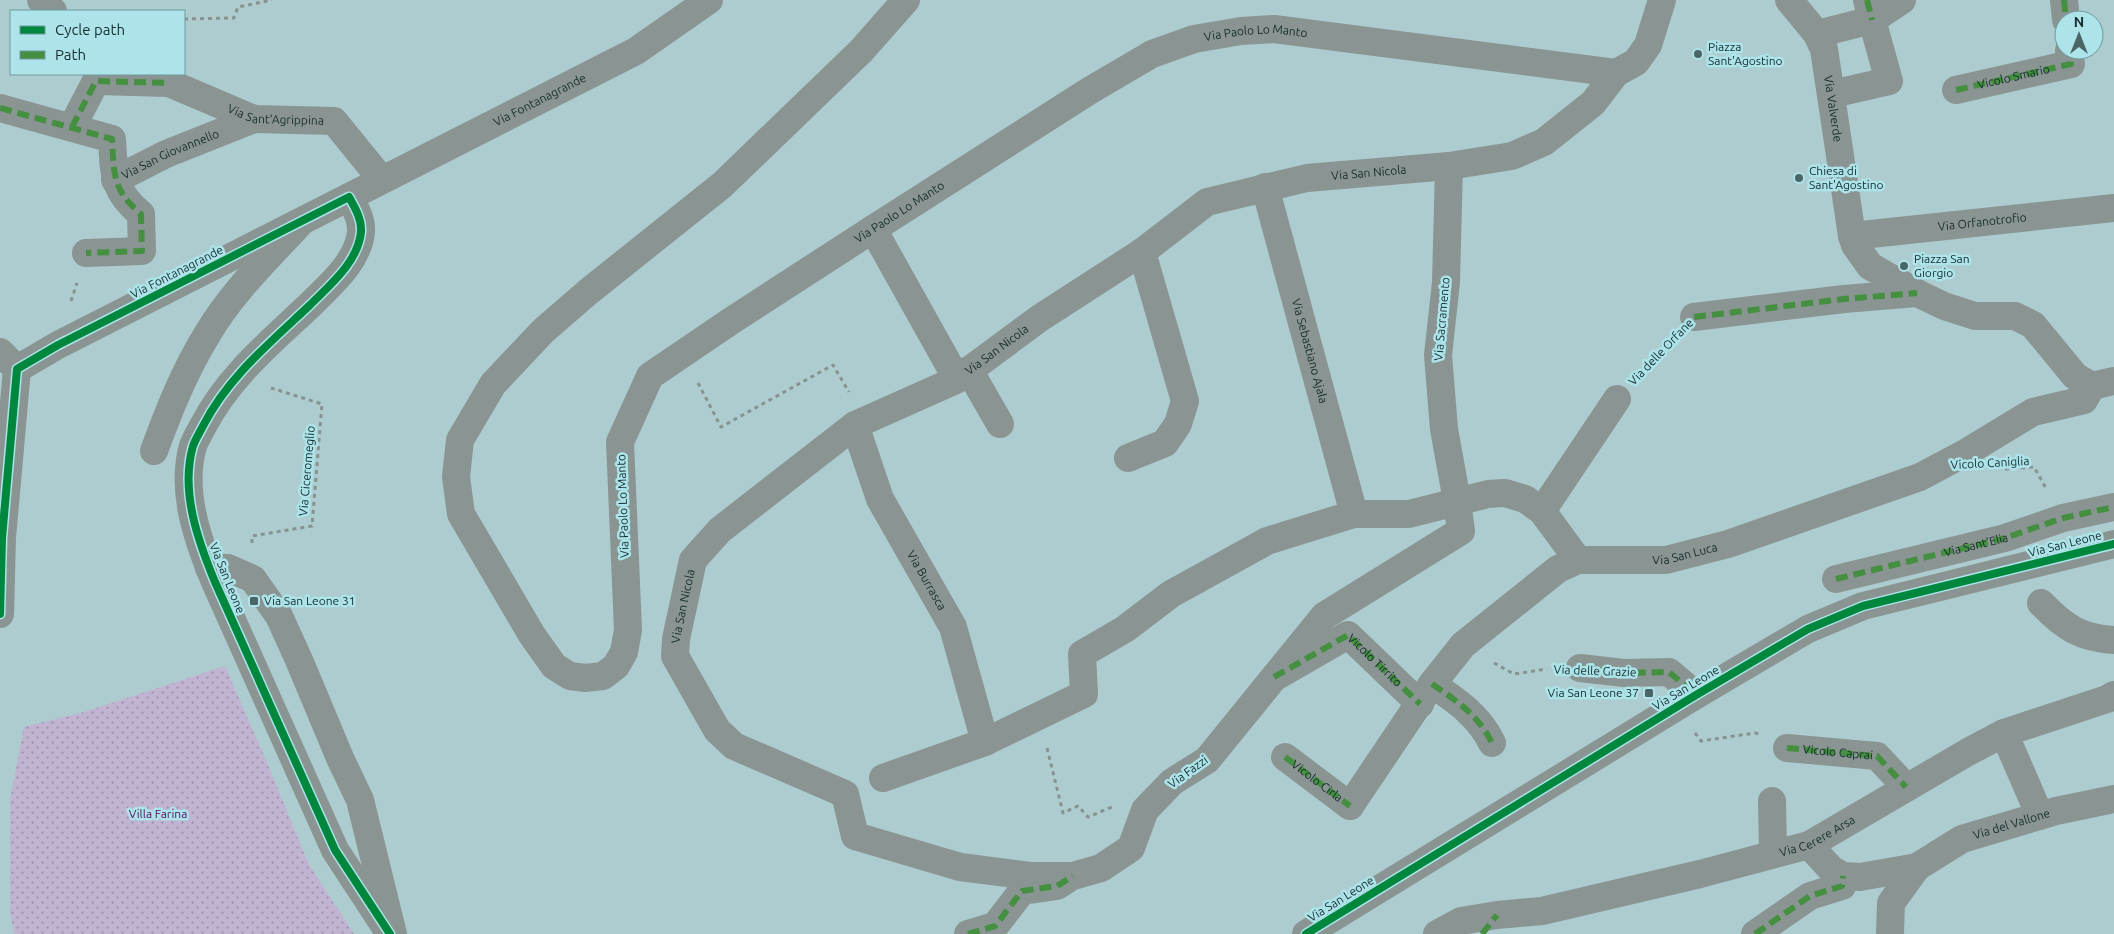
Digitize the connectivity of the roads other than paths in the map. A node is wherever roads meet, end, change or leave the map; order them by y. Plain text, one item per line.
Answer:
1 (41, 0) edge
2 (709, 0) edge
3 (906, 0) edge
4 (1662, 0) edge
5 (1790, 0) edge
6 (1902, 0) edge
7 (52, 10) edge
8 (1869, 10) edge
9 (1817, 34) junction
10 (2060, 60) edge
11 (1616, 73) junction
12 (158, 78) edge
13 (1956, 90) dead end
14 (1832, 94) junction
15 (0, 108) edge
16 (254, 119) junction
17 (72, 127) junction
18 (1449, 166) junction
19 (115, 180) junction
20 (382, 180) junction
21 (1265, 187) junction
22 (349, 196) junction
23 (2114, 208) edge
24 (302, 221) junction
25 (873, 229) junction
26 (1853, 240) junction
27 (1142, 252) junction
28 (86, 253) dead end
29 (1917, 293) junction
30 (1694, 317) road end
31 (8, 361) edge
32 (959, 368) junction
33 (2103, 383) edge
34 (1617, 399) road end
35 (860, 422) junction
36 (1000, 424) dead end
37 (154, 451) dead end
38 (1128, 458) dead end
39 (1457, 501) junction
40 (2114, 507) edge
41 (1542, 510) junction
42 (1354, 514) junction
43 (2114, 544) edge
44 (1578, 560) junction
45 (209, 568) junction
46 (1836, 579) dead end
47 (2041, 603) dead end
48 (0, 614) edge
49 (2114, 640) edge
50 (1580, 668) road end
51 (1274, 677) junction
52 (1426, 694) junction
53 (2114, 694) edge
54 (1684, 701) junction
55 (2004, 733) junction
56 (985, 742) junction
57 (1492, 743) dead end
58 (1787, 748) road end
59 (1286, 757) dead end
60 (883, 778) dead end
61 (1906, 787) junction
62 (845, 794) joint
63 (2114, 799) edge
64 (1772, 801) dead end
65 (1350, 806) joint
66 (2040, 816) junction
67 (1810, 845) junction
68 (1773, 854) junction
69 (1917, 867) junction
70 (1073, 876) junction
71 (1842, 876) junction
72 (1489, 924) edge
73 (392, 934) edge
74 (968, 934) edge
75 (1306, 934) edge
76 (1437, 934) edge
77 (1755, 934) edge
78 (1890, 934) edge

1 - 7 street
2 - 20 street, Via Fontanagrande
3 - 25 street, Via Paolo Lo Manto
4 - 11 street
5 - 9 street, Via Valverde
6 - 8 street
8 - 9 street
8 - 14 street
9 - 14 street, Via Valverde
10 - 13 street, Vicolo Smario
11 - 18 street, Via San Nicola
11 - 25 street, Via Paolo Lo Manto
12 - 16 street, Via Sant'Agrippina
12 - 17 street
14 - 26 street, Via Valverde
15 - 17 street, Via San Giovannello
16 - 19 street, Via San Giovannello
16 - 20 street, Via Sant'Agrippina
17 - 19 street, Via San Giovannello
18 - 21 street, Via San Nicola
18 - 39 street, Via Sacramento
19 - 28 street, Via San Giovannello
20 - 22 street, Via Fontanagrande
21 - 27 street, Via San Nicola
21 - 42 street, Via Sebastiano Ajala
22 - 24 street, Via Fontanagrande
22 - 45 street, Via San Leone
23 - 26 street, Via Orfanotrofio
24 - 31 street, Via Fontanagrande
24 - 37 street
25 - 32 street
26 - 29 street
27 - 32 street, Via San Nicola
27 - 38 street
29 - 30 street, Via delle Orfane
29 - 33 street
31 - 48 street
32 - 35 street, Via San Nicola
32 - 36 street
33 - 44 street, Via San Luca
34 - 41 street
35 - 56 street, Via Burrasca
35 - 62 street, Via San Nicola
39 - 41 street
39 - 42 street
39 - 51 street, Via Fazzi
40 - 46 street, Via Sant'Elia
41 - 44 street
42 - 56 street
43 - 54 street, Via San Leone
44 - 52 street, Via San Luca
45 - 73 street, Via San Leone
45 - 73 street
47 - 49 street
50 - 54 street, Via delle Grazie
51 - 52 street, Vicolo Tirrito
51 - 70 street, Via Fazzi
52 - 57 street
52 - 65 street, Via San Luca
53 - 55 street, Via Cerere Arsa
54 - 75 street, Via San Leone
55 - 61 street, Via Cerere Arsa
55 - 66 street
56 - 60 street
58 - 61 street, Vicolo Caprai
59 - 65 street, Vicolo Cirla
61 - 67 street, Via Cerere Arsa
62 - 70 street, Via Fazzi
63 - 66 street, Via del Vallone
64 - 68 street
66 - 69 street, Via del Vallone
67 - 68 street, Via Cerere Arsa
67 - 71 street
68 - 72 street, Via Cerere Arsa
69 - 71 street, Via del Vallone
69 - 78 street, Via del Vallone
70 - 74 street
71 - 77 street
72 - 76 street, Via Cerere Arsa

